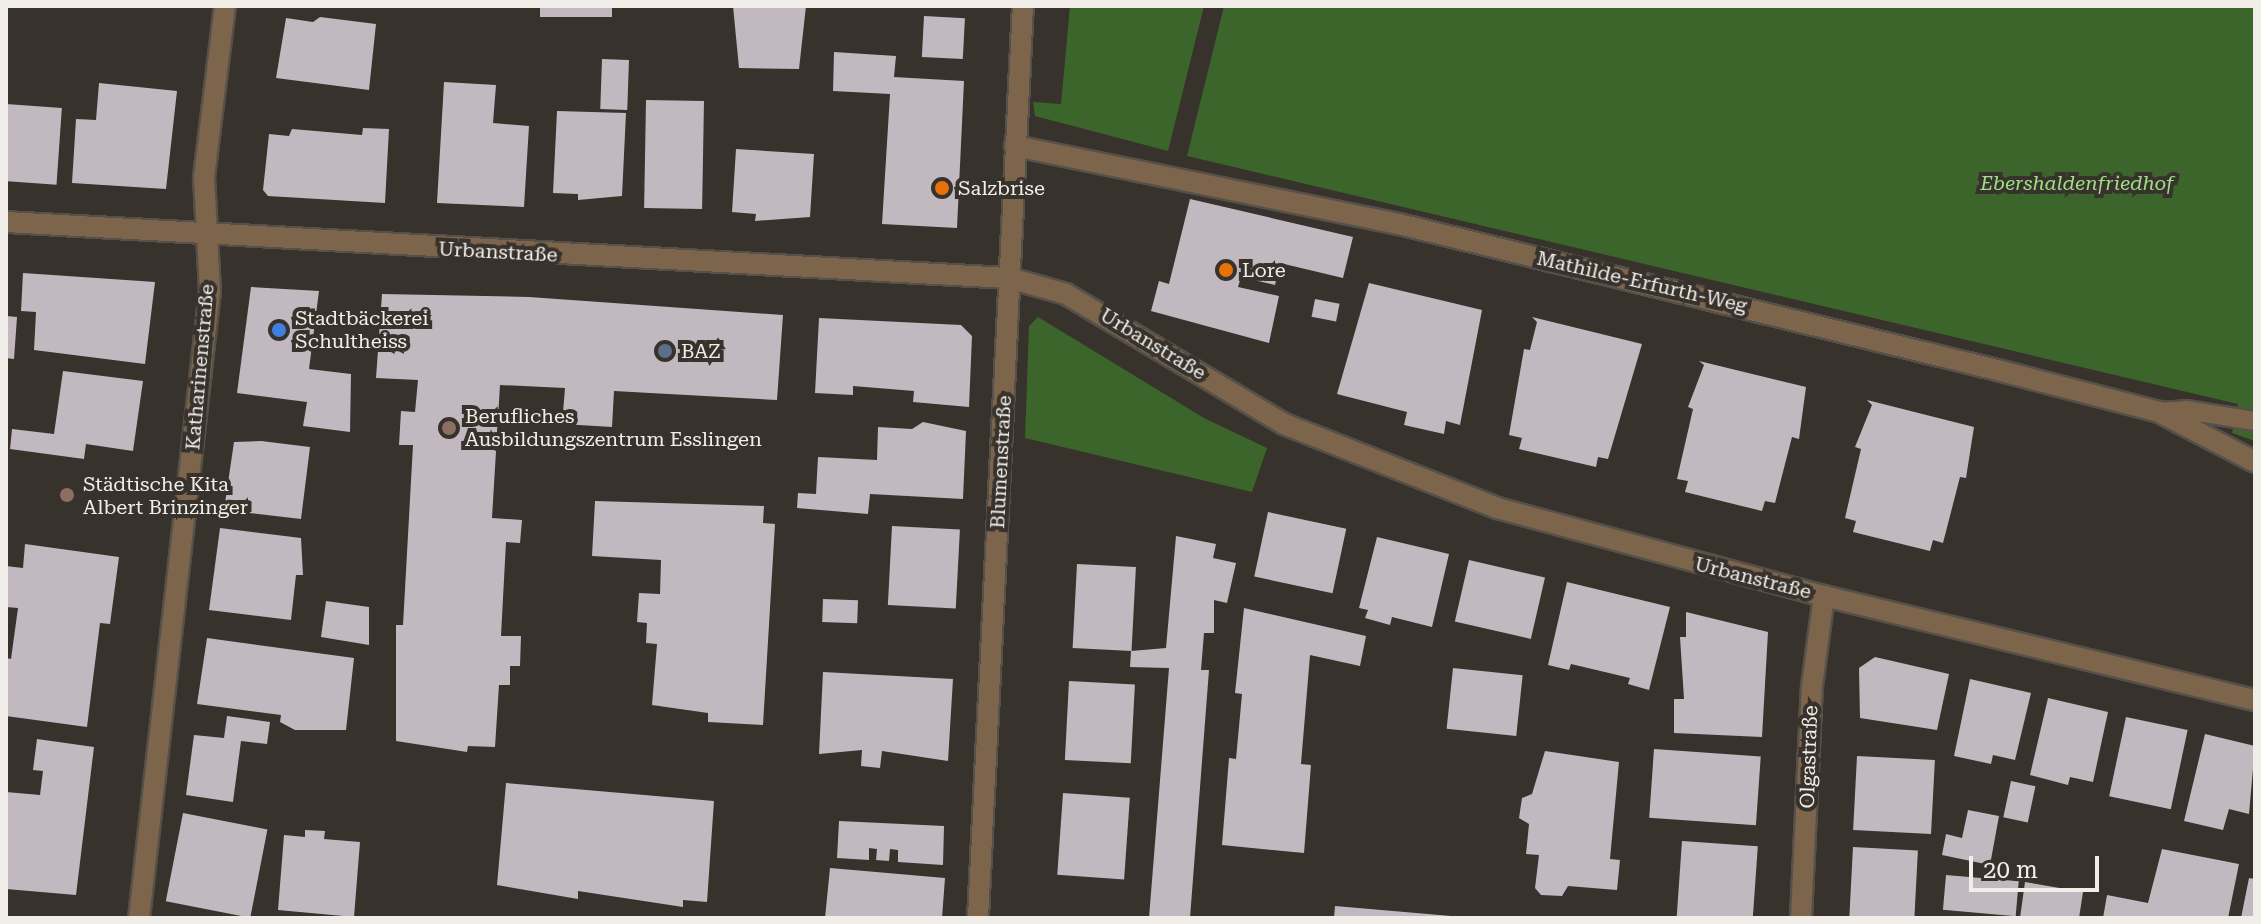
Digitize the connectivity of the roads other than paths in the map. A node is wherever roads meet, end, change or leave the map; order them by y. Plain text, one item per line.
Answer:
1 (225, 6) edge
2 (1023, 6) edge
3 (1015, 146) junction
4 (6, 222) edge
5 (207, 233) junction
6 (1009, 278) junction
7 (2159, 412) junction
8 (2255, 421) edge
9 (2255, 462) edge
10 (1824, 596) junction
11 (2255, 700) edge
12 (139, 918) edge
13 (978, 918) edge
14 (1801, 918) edge

1 - 5 street, Katharinenstraße
2 - 3 street, Blumenstraße
3 - 6 street, Blumenstraße
3 - 7 street, Mathilde-Erfurth-Weg
4 - 5 street, Urbanstraße
5 - 6 street, Urbanstraße
5 - 12 street, Katharinenstraße
6 - 10 street, Urbanstraße
6 - 13 street, Blumenstraße
7 - 8 lane
7 - 9 street, Mathilde-Erfurth-Weg
10 - 11 street, Urbanstraße
10 - 14 street, Olgastraße

